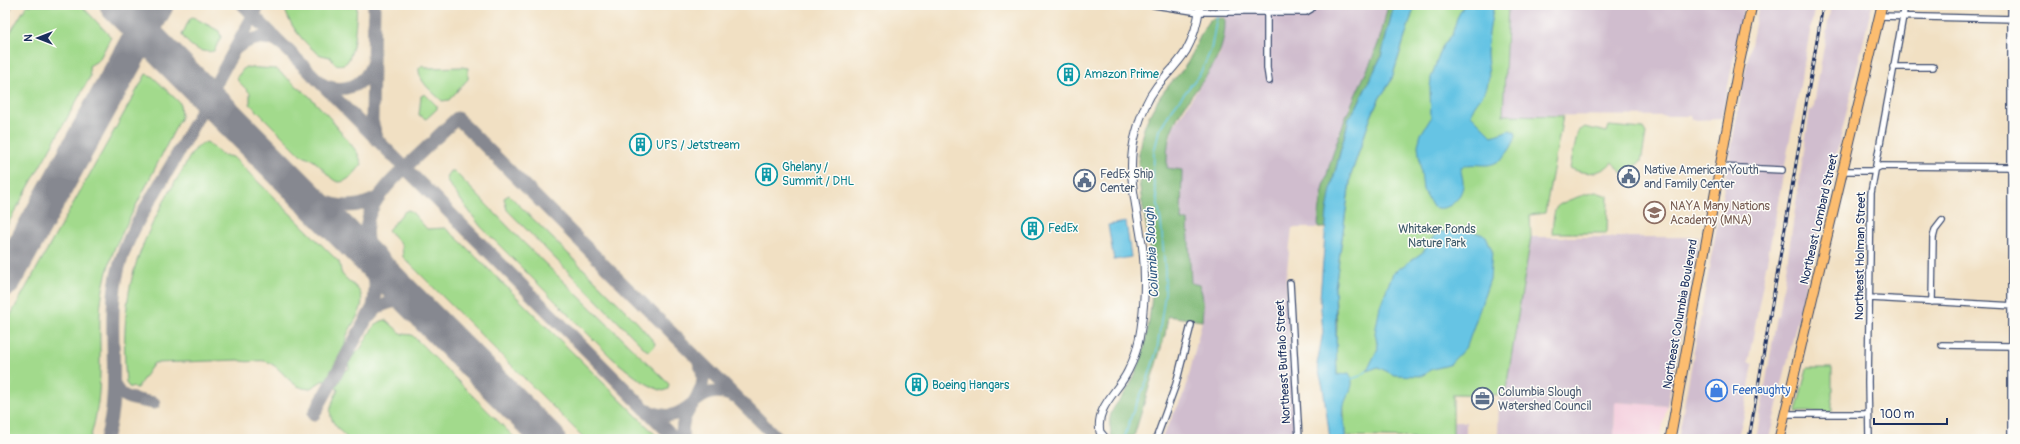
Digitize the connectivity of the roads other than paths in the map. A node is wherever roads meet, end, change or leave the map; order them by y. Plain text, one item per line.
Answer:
1 (1154, 5) edge
2 (1752, 5) edge
3 (1882, 5) edge
4 (1905, 5) edge
5 (2011, 5) edge
6 (1312, 7) edge
7 (1200, 9) edge
8 (1267, 12) junction
9 (1879, 16) junction
10 (1903, 18) junction
11 (2013, 19) edge
12 (1893, 66) junction
13 (1933, 67) dead end
14 (1269, 81) dead end
15 (2013, 167) edge
16 (1720, 168) junction
17 (1875, 169) junction
18 (1782, 170) dead end
19 (1842, 172) junction
20 (1942, 222) dead end
21 (1290, 283) dead end
22 (1870, 298) junction
23 (1932, 302) junction
24 (2013, 306) edge
25 (1191, 325) dead end
26 (1942, 345) dead end
27 (2011, 346) junction
28 (1785, 414) junction
29 (1868, 414) junction
30 (1105, 438) edge
31 (1156, 439) edge
32 (1299, 439) edge
33 (1670, 439) edge
34 (1779, 439) edge
35 (1869, 439) edge
36 (2011, 439) edge

1 - 7 street
2 - 16 main road, Northeast Columbia Boulevard
3 - 9 main road, Northeast Lombard Street
4 - 10 street, Northeast Holman Street
5 - 11 street
6 - 8 street
7 - 8 street
7 - 30 street
8 - 14 street
9 - 10 street
9 - 19 main road, Northeast Lombard Street
10 - 11 street
10 - 12 street, Northeast Holman Street
11 - 15 street
12 - 13 street
12 - 17 street, Northeast Holman Street
15 - 17 street
15 - 24 street
16 - 18 street
16 - 33 main road, Northeast Columbia Boulevard
17 - 19 street
17 - 22 street, Northeast Holman Street
19 - 28 main road, Northeast Lombard Street
20 - 23 street
21 - 32 street, Northeast Buffalo Street
22 - 23 street
22 - 29 street, Northeast Holman Street
23 - 24 street
24 - 27 street
25 - 31 street
26 - 27 street
27 - 36 street
28 - 29 street
28 - 34 main road, Northeast Lombard Street
29 - 35 street, Northeast Holman Street

